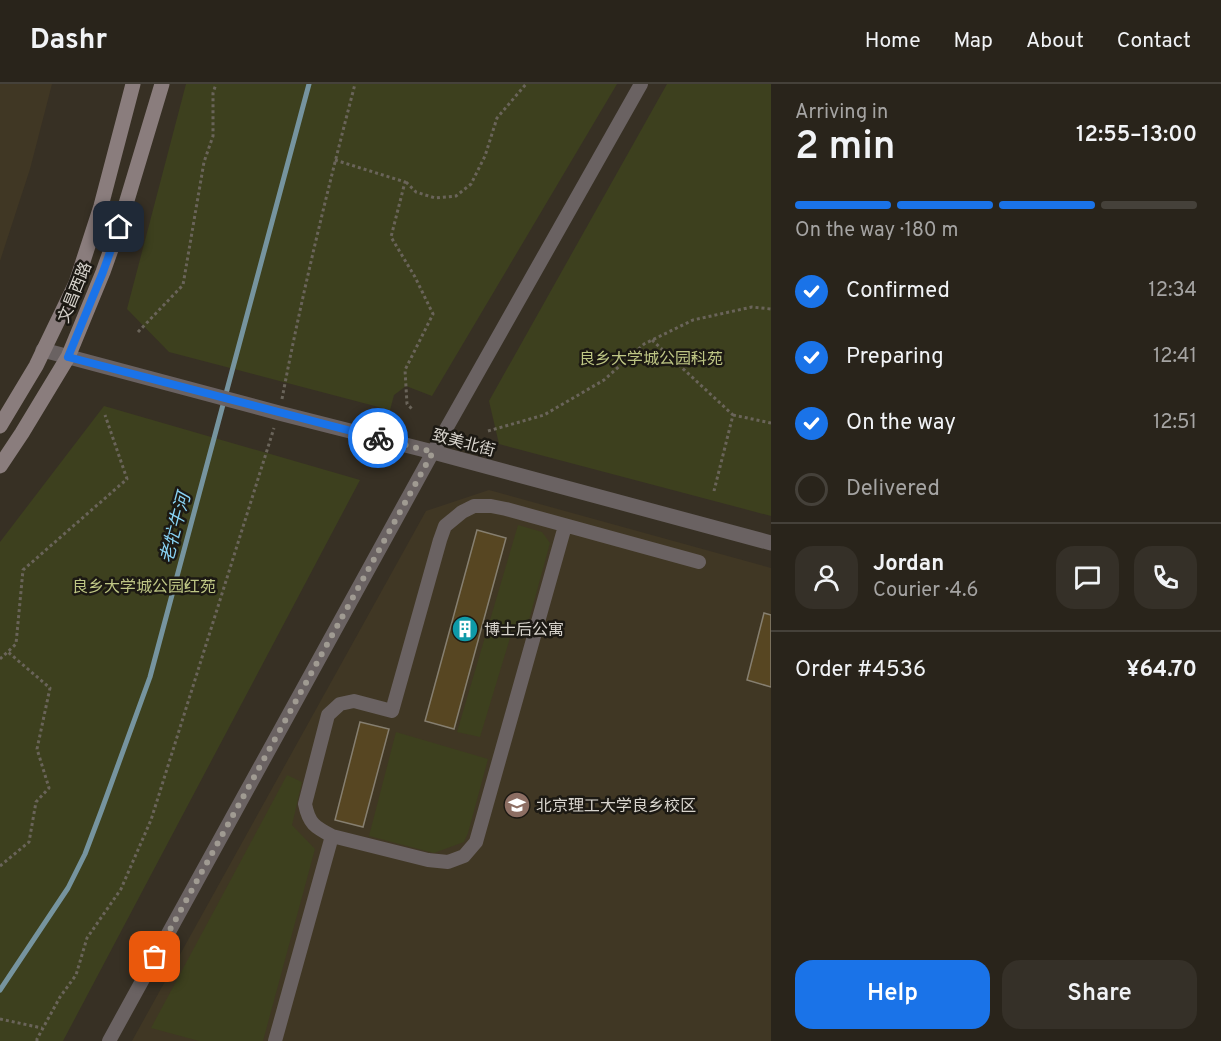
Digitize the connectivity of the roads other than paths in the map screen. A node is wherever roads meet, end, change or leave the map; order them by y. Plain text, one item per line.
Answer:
1 (133, 84) edge
2 (162, 84) edge
3 (641, 84) edge
4 (43, 350) junction
5 (68, 357) junction
6 (0, 426) edge
7 (433, 452) junction
8 (0, 466) edge
9 (565, 526) junction
10 (771, 543) edge
11 (699, 562) dead end
12 (332, 836) junction
13 (110, 1041) edge
14 (275, 1041) edge

1 - 4 main road, 文昌西路
2 - 5 main road, 文昌西路
3 - 7 street
4 - 5 street, 致美北街
4 - 6 main road, 文昌西路
5 - 7 street, 致美北街
5 - 8 main road, 文昌西路
7 - 10 street, 致美北街
7 - 13 street
9 - 11 street
9 - 12 street
9 - 12 street
12 - 14 street

